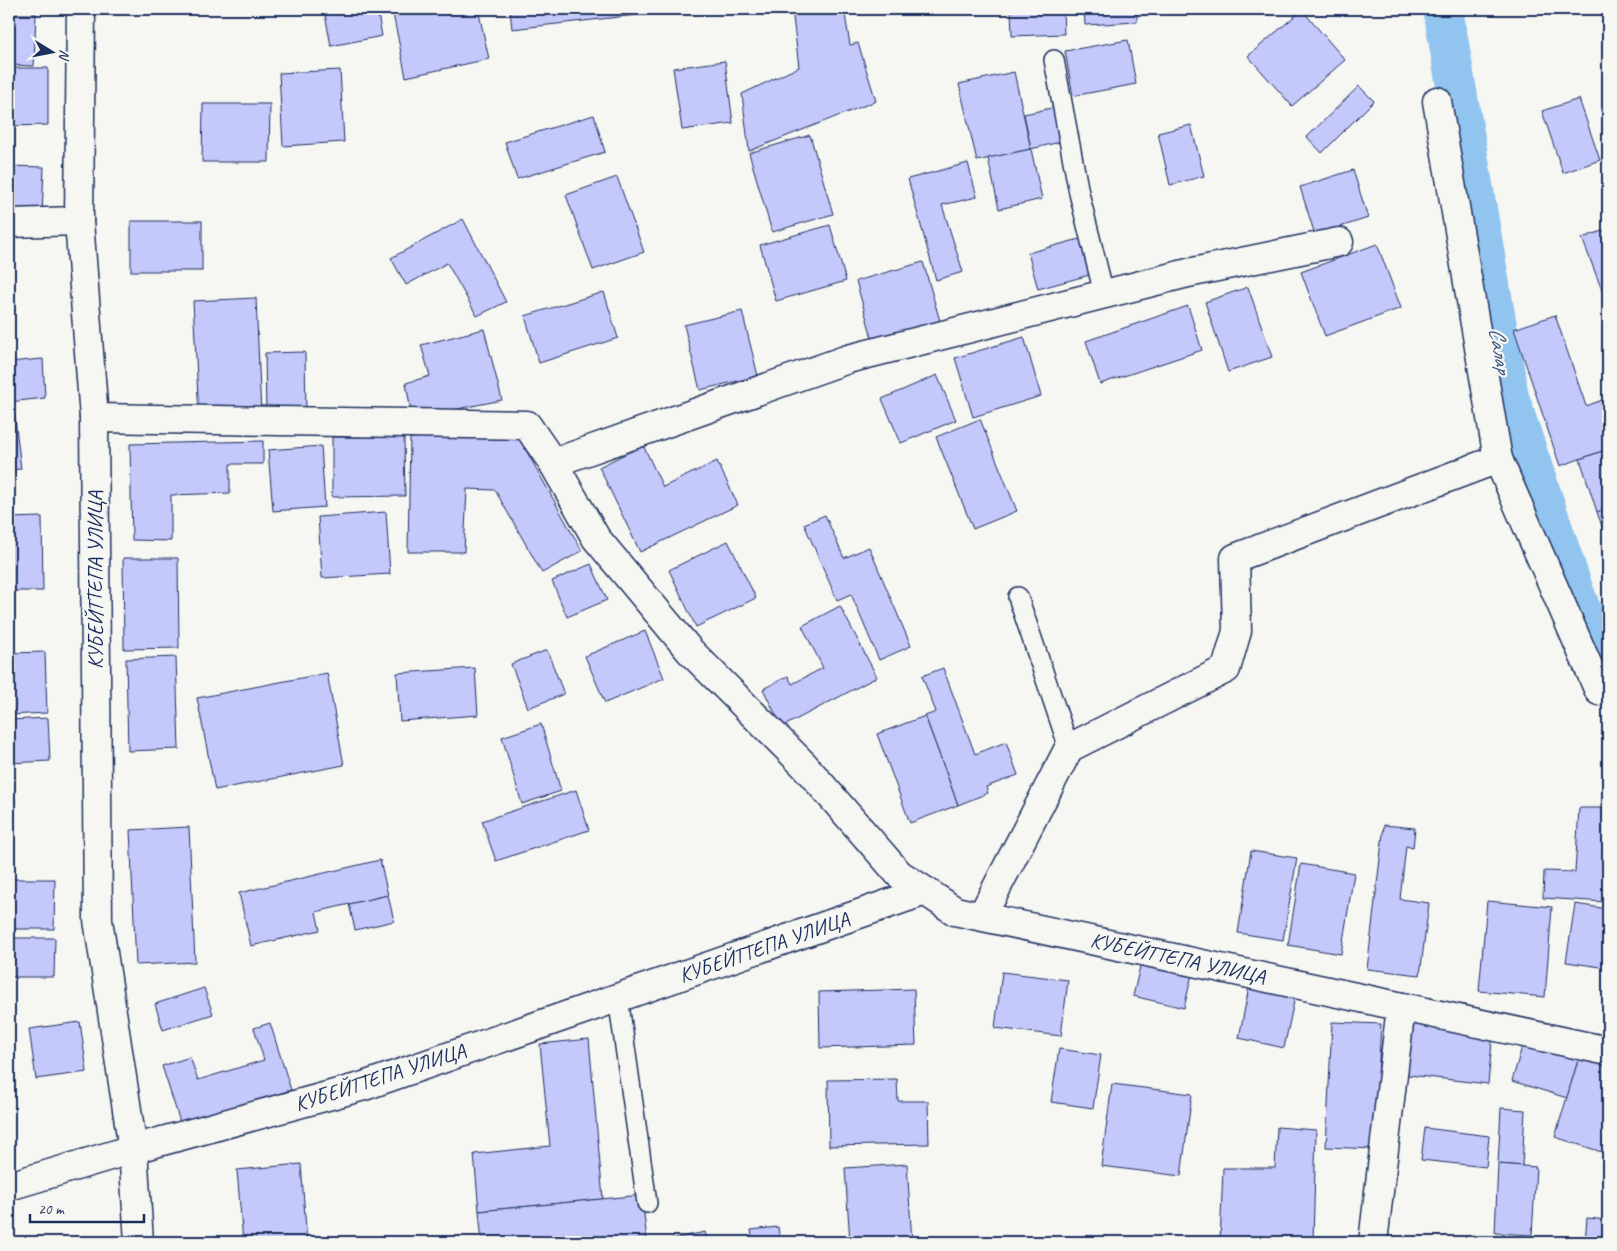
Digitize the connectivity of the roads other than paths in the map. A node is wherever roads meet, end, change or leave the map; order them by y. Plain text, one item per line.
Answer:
1 (81, 9) edge
2 (1054, 60) dead end
3 (1437, 101) dead end
4 (79, 222) junction
5 (9, 223) edge
6 (1339, 242) dead end
7 (1104, 294) junction
8 (94, 418) junction
9 (1498, 459) junction
10 (553, 463) junction
11 (1018, 597) dead end
12 (1604, 688) edge
13 (1069, 748) junction
14 (925, 890) junction
15 (982, 916) junction
16 (618, 997) junction
17 (1401, 1006) junction
18 (1608, 1051) edge
19 (133, 1149) junction
20 (9, 1186) edge
21 (647, 1203) dead end
22 (138, 1242) edge
23 (1374, 1242) edge

1 - 4 street, КУБЕЙТТЕПА УЛИЦА
2 - 7 lane
3 - 9 street
4 - 5 street
4 - 8 street, КУБЕЙТТЕПА УЛИЦА
6 - 7 street
7 - 10 street
8 - 10 street
8 - 19 street, КУБЕЙТТЕПА УЛИЦА
9 - 12 street
9 - 13 street
10 - 14 street
11 - 13 lane
13 - 15 street
14 - 15 street, КУБЕЙТТЕПА УЛИЦА
14 - 16 street, КУБЕЙТТЕПА УЛИЦА
15 - 17 street, КУБЕЙТТЕПА УЛИЦА
16 - 19 street, КУБЕЙТТЕПА УЛИЦА
16 - 21 lane
17 - 18 street, КУБЕЙТТЕПА УЛИЦА
17 - 23 street
19 - 20 street, КУБЕЙТТЕПА УЛИЦА
19 - 22 street, КУБЕЙТТЕПА УЛИЦА

